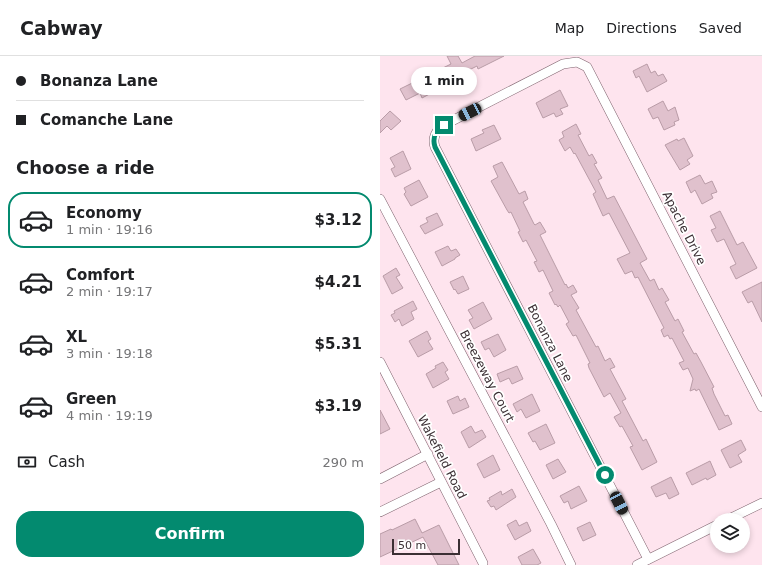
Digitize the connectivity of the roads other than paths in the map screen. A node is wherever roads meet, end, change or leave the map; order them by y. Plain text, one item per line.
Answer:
1 (582, 63) joint
2 (380, 199) edge
3 (380, 362) edge
4 (762, 407) edge
5 (428, 454) junction
6 (380, 479) edge
7 (441, 482) junction
8 (762, 503) edge
9 (380, 512) edge
10 (742, 513) edge
11 (710, 528) edge
12 (648, 559) junction
13 (483, 563) dead end
14 (571, 565) edge
15 (637, 565) edge

1 - 4 street, Apache Drive
1 - 12 street, Bonanza Lane
2 - 14 street, Breezeway Court
3 - 5 street, Wakefield Road
5 - 6 street
5 - 7 street, Wakefield Road
7 - 9 street
7 - 13 street, Wakefield Road
8 - 10 street
11 - 12 street
12 - 15 street

